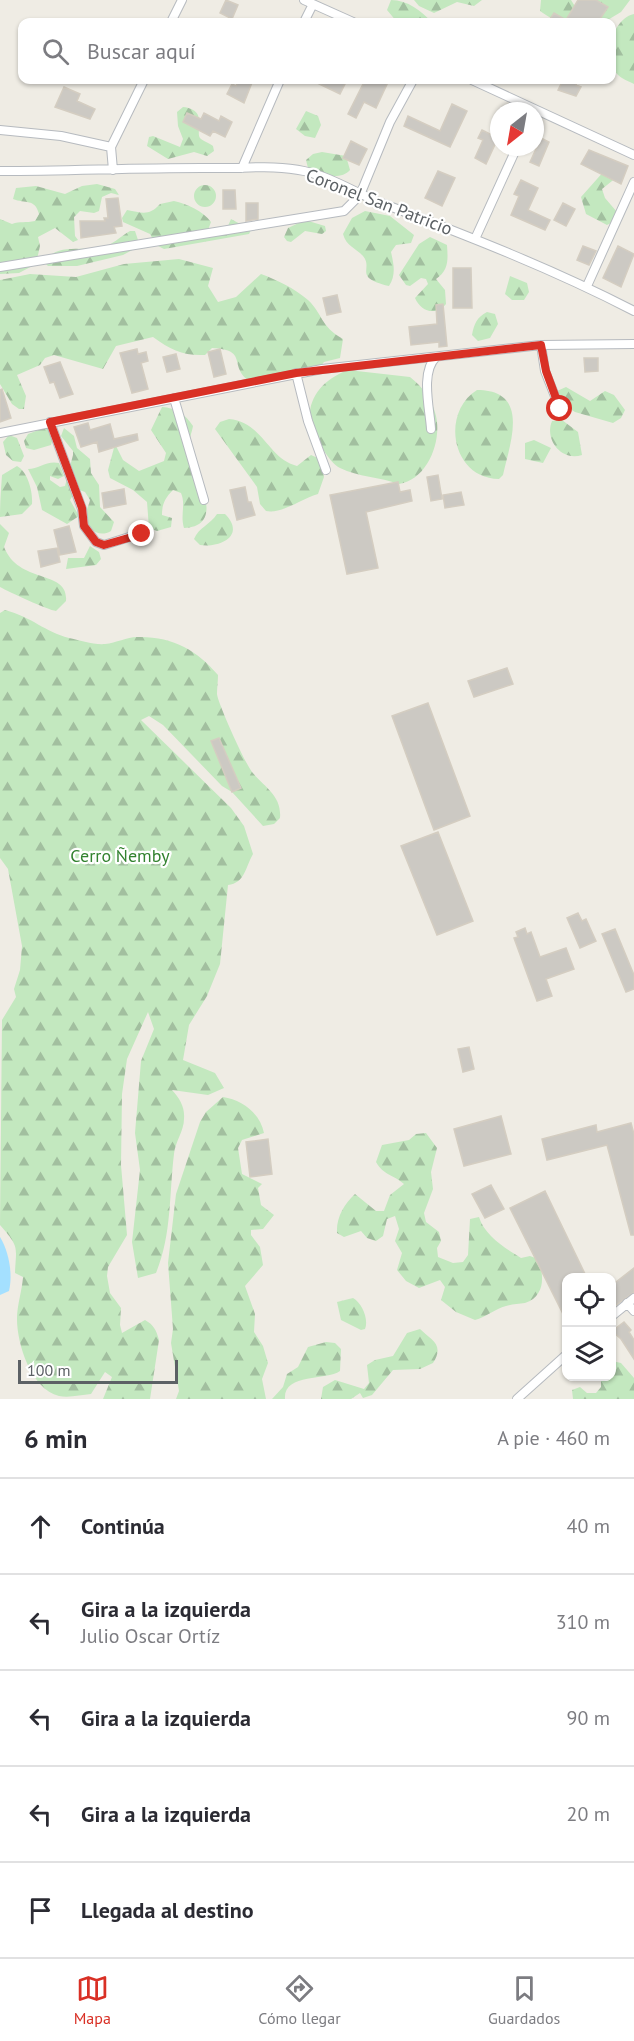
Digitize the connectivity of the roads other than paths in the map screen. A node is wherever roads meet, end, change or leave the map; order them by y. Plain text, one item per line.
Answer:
1 (182, 0) edge
2 (309, 2) edge
3 (173, 18) edge
4 (305, 18) edge
5 (344, 18) edge
6 (142, 84) edge
7 (277, 84) edge
8 (411, 84) edge
9 (480, 84) edge
10 (517, 102) edge
11 (544, 114) edge
12 (0, 130) edge
13 (111, 147) junction
14 (634, 155) edge
15 (513, 156) edge
16 (242, 168) junction
17 (113, 170) junction
18 (0, 171) edge
19 (634, 182) edge
20 (360, 195) junction
21 (475, 239) junction
22 (0, 267) edge
23 (587, 286) junction
24 (634, 311) edge
25 (634, 344) edge
26 (541, 345) junction
27 (436, 357) junction
28 (296, 373) junction
29 (174, 398) junction
30 (560, 409) dead end
31 (50, 422) junction
32 (431, 429) dead end
33 (0, 433) edge
34 (326, 470) dead end
35 (204, 500) dead end
36 (142, 534) dead end
37 (631, 1301) edge
38 (634, 1311) edge
39 (616, 1313) edge
40 (562, 1359) edge
41 (517, 1399) edge

1 - 3 street
2 - 4 street
2 - 5 street
6 - 13 street
7 - 16 street
8 - 20 street
9 - 10 street
11 - 14 street
12 - 13 street
13 - 17 street
15 - 21 street
16 - 17 street, Coronel San Patricio
16 - 20 street, Coronel San Patricio
17 - 18 street, Coronel San Patricio
19 - 23 street
20 - 21 street, Coronel San Patricio
20 - 22 street
21 - 23 street, Coronel San Patricio
23 - 24 street, Coronel San Patricio
25 - 26 street
26 - 27 street
26 - 30 street
27 - 28 street
27 - 32 street
28 - 29 street
28 - 34 street
29 - 31 street
29 - 35 street
31 - 33 street
31 - 36 street
37 - 38 street
37 - 39 street
40 - 41 street

